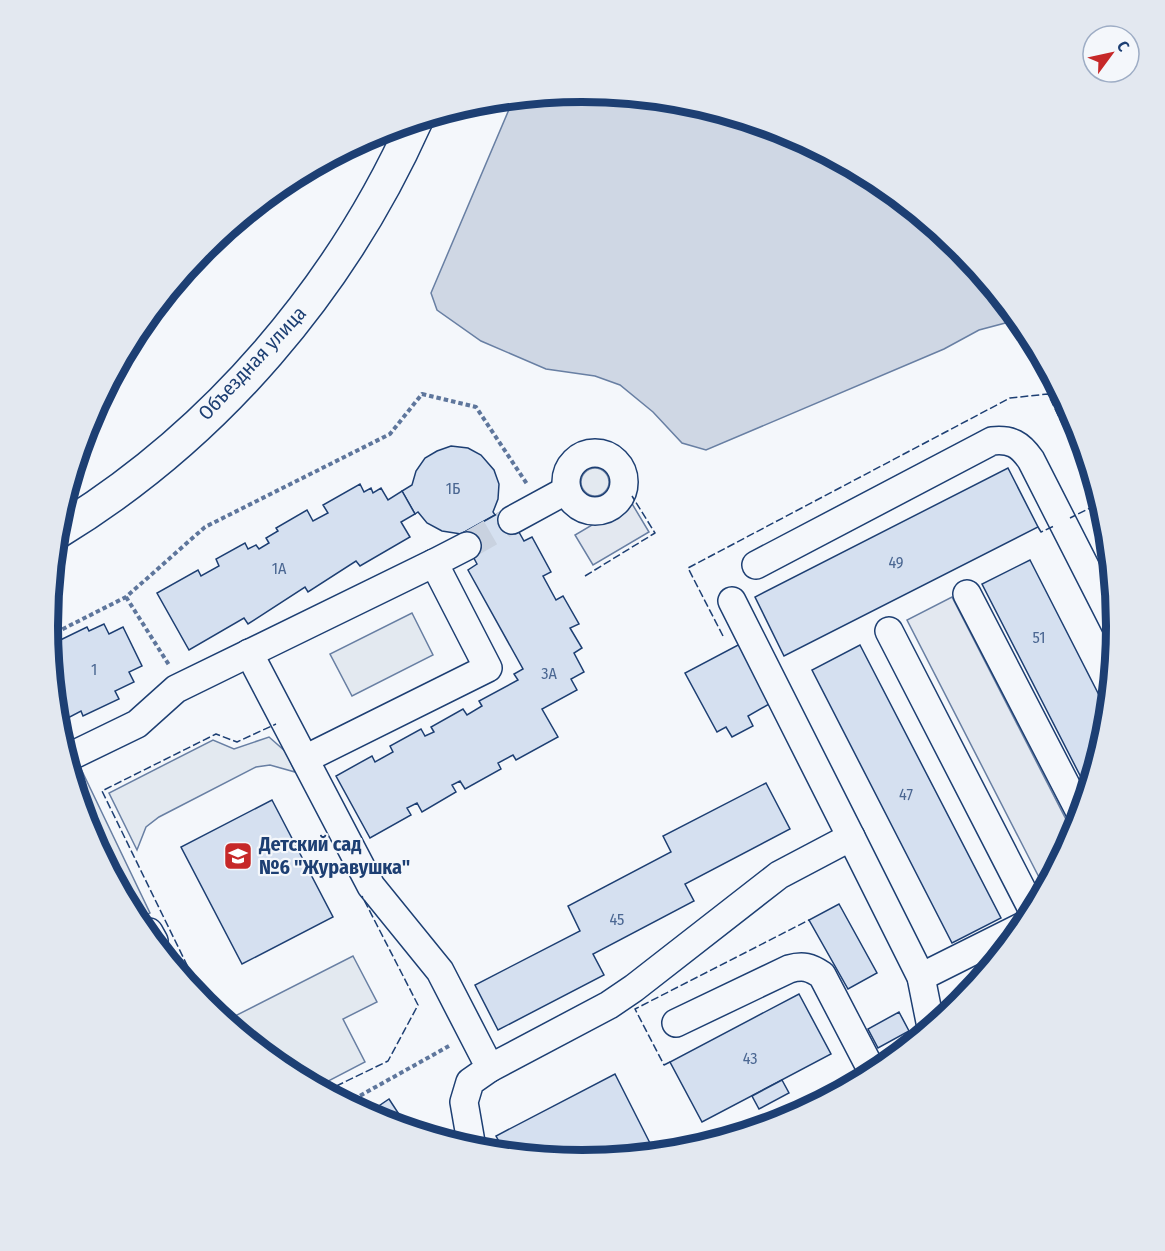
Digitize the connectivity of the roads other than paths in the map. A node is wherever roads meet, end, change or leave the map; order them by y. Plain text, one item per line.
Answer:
1 (411, 130) edge
2 (567, 490) dead end
3 (512, 520) tunnel mouth
4 (69, 525) edge
5 (467, 546) tunnel mouth
6 (434, 563) junction
7 (756, 565) dead end
8 (967, 594) dead end
9 (732, 602) dead end
10 (1105, 606) edge
11 (890, 631) dead end
12 (249, 654) junction
13 (75, 754) edge
14 (305, 759) junction
15 (1075, 803) edge
16 (850, 837) junction
17 (1028, 901) edge
18 (1004, 935) edge
19 (921, 977) junction
20 (929, 1018) edge
21 (676, 1023) dead end
22 (868, 1064) edge
23 (490, 1068) junction
24 (470, 1137) edge

1 - 4 main road, Объездная улица
2 - 3 lane
5 - 6 lane
6 - 12 lane
6 - 14 lane
7 - 10 lane
8 - 15 lane
9 - 16 lane
11 - 17 lane
12 - 13 lane
12 - 14 lane
14 - 23 lane
16 - 19 lane
16 - 23 lane
18 - 19 lane
19 - 20 lane
21 - 22 lane
23 - 24 lane

